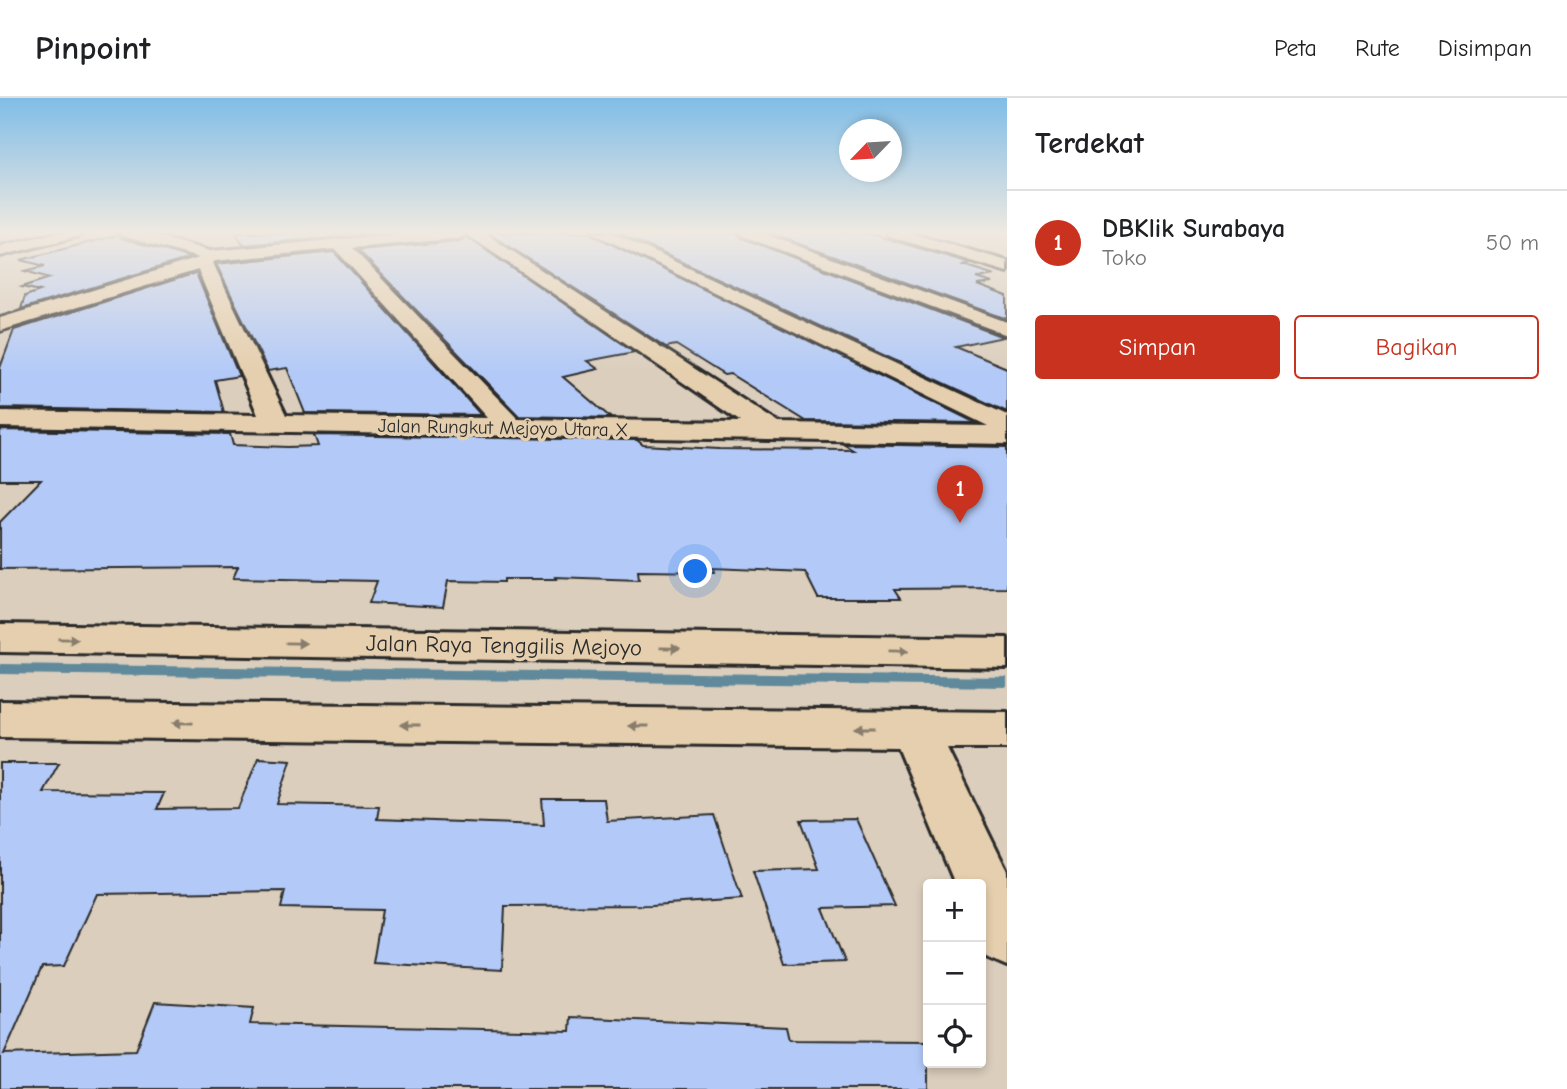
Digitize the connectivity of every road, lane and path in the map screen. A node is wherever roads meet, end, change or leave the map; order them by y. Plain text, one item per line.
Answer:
1 (146, 279) edge
2 (215, 279) edge
3 (383, 279) edge
4 (544, 279) edge
5 (699, 279) edge
6 (873, 279) edge
7 (0, 325) edge
8 (1007, 329) edge
9 (0, 419) edge
10 (276, 424) junction
11 (1007, 425) edge
12 (509, 426) junction
13 (774, 432) junction
14 (1007, 435) edge
15 (0, 638) edge
16 (1007, 653) edge
17 (0, 719) edge
18 (914, 728) junction
19 (1007, 730) edge
20 (1007, 936) edge

1 - 7 street
2 - 10 street
3 - 12 street
4 - 13 street
5 - 11 street
6 - 8 street
9 - 10 street, Jalan Rungkut Mejoyo Utara X
10 - 12 street, Jalan Rungkut Mejoyo Utara X
12 - 13 street, Jalan Rungkut Mejoyo Utara X
13 - 14 street, Jalan Rungkut Mejoyo Utara X
15 -> 16 street, Jalan Raya Tenggilis Mejoyo
18 -> 17 street
18 - 19 street
18 - 20 street

